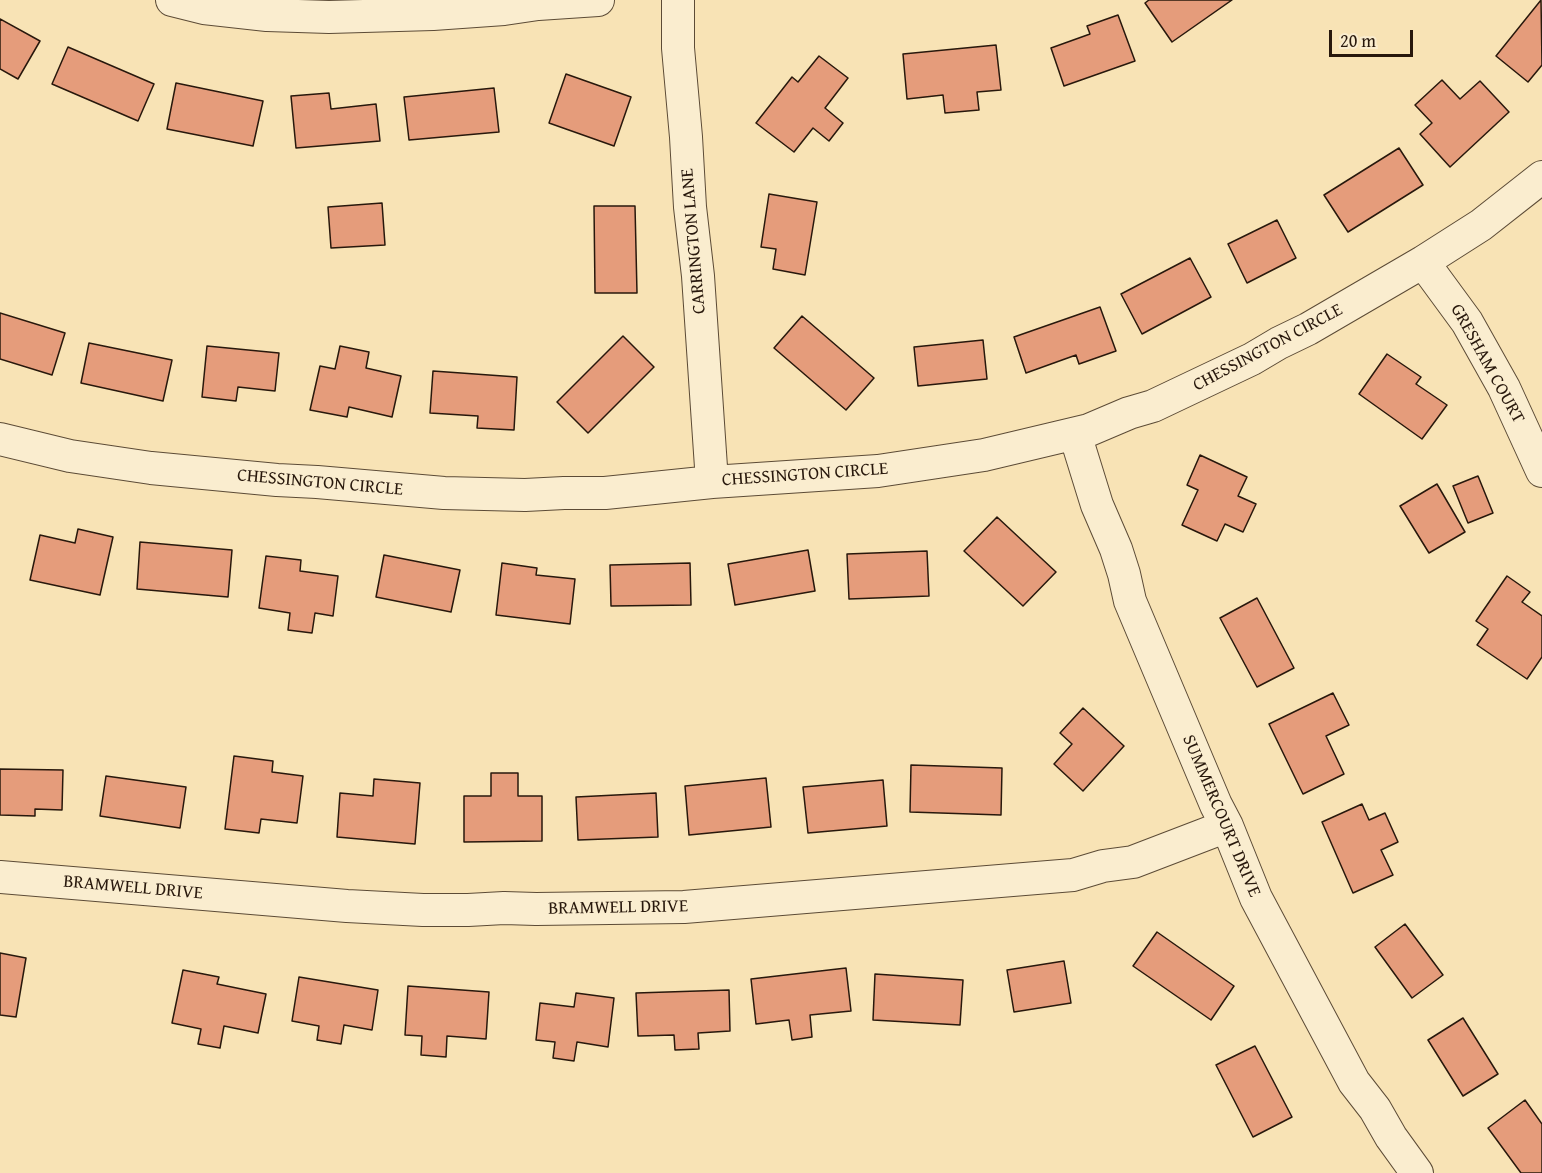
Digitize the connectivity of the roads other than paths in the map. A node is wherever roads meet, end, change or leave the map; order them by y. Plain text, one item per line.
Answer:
1 (172, 0) edge
2 (597, 0) edge
3 (678, 0) edge
4 (267, 7) edge
5 (1542, 177) edge
6 (1423, 262) junction
7 (1075, 434) junction
8 (0, 439) edge
9 (1542, 471) edge
10 (712, 482) junction
11 (1227, 826) junction
12 (0, 877) edge
13 (1417, 1173) edge

1 - 4 street
2 - 4 street
3 - 10 street, CARRINGTON LANE
5 - 6 street, CHESSINGTON CIRCLE
6 - 7 street, CHESSINGTON CIRCLE
6 - 9 street, GRESHAM COURT
7 - 10 street, CHESSINGTON CIRCLE
7 - 11 street, SUMMERCOURT DRIVE
8 - 10 street, CHESSINGTON CIRCLE
11 - 12 street, BRAMWELL DRIVE
11 - 13 street, SUMMERCOURT DRIVE

